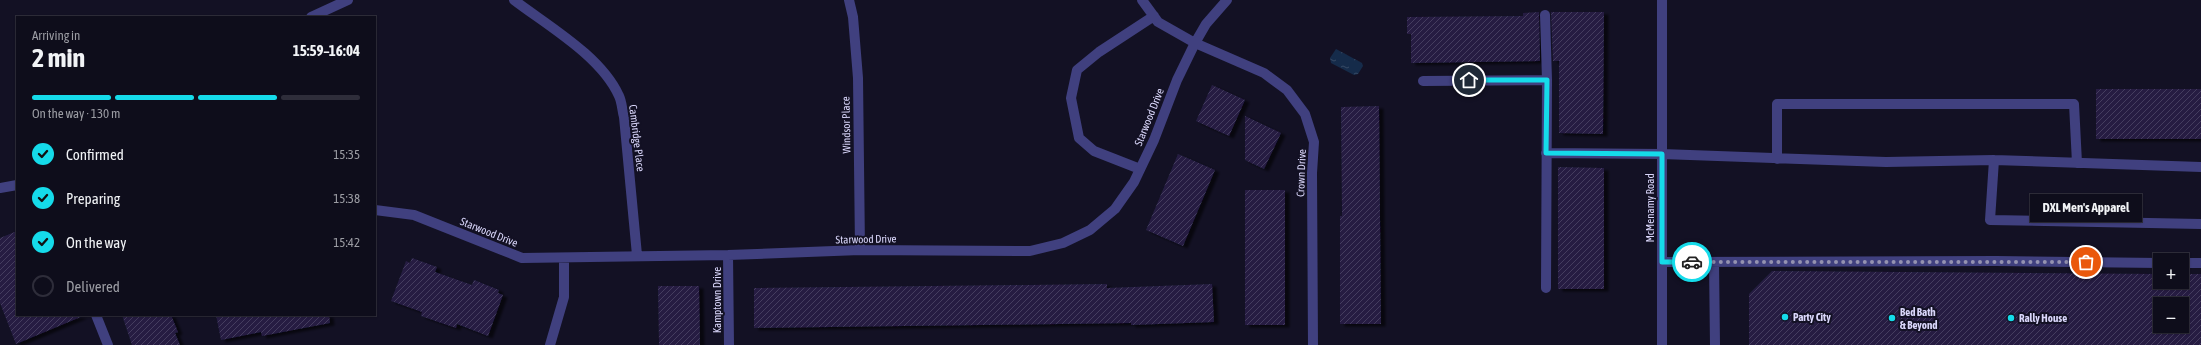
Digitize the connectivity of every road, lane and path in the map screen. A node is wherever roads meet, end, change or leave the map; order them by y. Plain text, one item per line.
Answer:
1 (348, 0) edge
2 (514, 0) edge
3 (849, 0) edge
4 (1142, 0) edge
5 (1227, 0) edge
6 (1662, 0) edge
7 (1544, 15) dead end
8 (313, 16) edge
9 (1154, 16) junction
10 (1195, 43) junction
11 (1423, 80) dead end
12 (1547, 80) junction
13 (1546, 153) junction
14 (1662, 154) junction
15 (1777, 158) junction
16 (1994, 160) junction
17 (2077, 164) junction
18 (2201, 167) edge
19 (1140, 169) junction
20 (16, 185) edge
21 (0, 188) edge
22 (376, 210) edge
23 (2201, 224) edge
24 (860, 250) junction
25 (637, 255) junction
26 (728, 255) junction
27 (564, 258) junction
28 (1662, 262) junction
29 (1714, 262) junction
30 (2153, 263) edge
31 (2189, 263) edge
32 (2201, 263) edge
33 (1546, 288) dead end
34 (96, 316) edge
35 (108, 345) edge
36 (550, 345) edge
37 (729, 345) edge
38 (1314, 345) edge
39 (1662, 345) edge
40 (1715, 345) edge

1 - 8 street
2 - 25 street, Cambridge Place
3 - 24 street, Windsor Place
4 - 9 street, Crown Drive
5 - 10 street, Starwood Drive
6 - 14 street, McMenamy Road
7 - 12 street
9 - 10 street, Crown Drive
9 - 19 street
10 - 19 street, Starwood Drive
10 - 38 street, Crown Drive
11 - 12 street
12 - 13 street
13 - 14 street
13 - 33 street
14 - 15 street
14 - 28 street, McMenamy Road
15 - 16 street
15 - 17 street
16 - 17 street
16 - 23 street
17 - 18 street
19 - 24 street, Starwood Drive
20 - 21 street
22 - 27 street, Starwood Drive
24 - 26 street, Starwood Drive
25 - 26 street, Starwood Drive
25 - 27 street, Starwood Drive
26 - 37 street, Kamptown Drive
27 - 36 street
28 - 29 street
28 - 39 street, McMenamy Road
29 - 30 street
29 - 40 street
31 - 32 street
34 - 35 street

